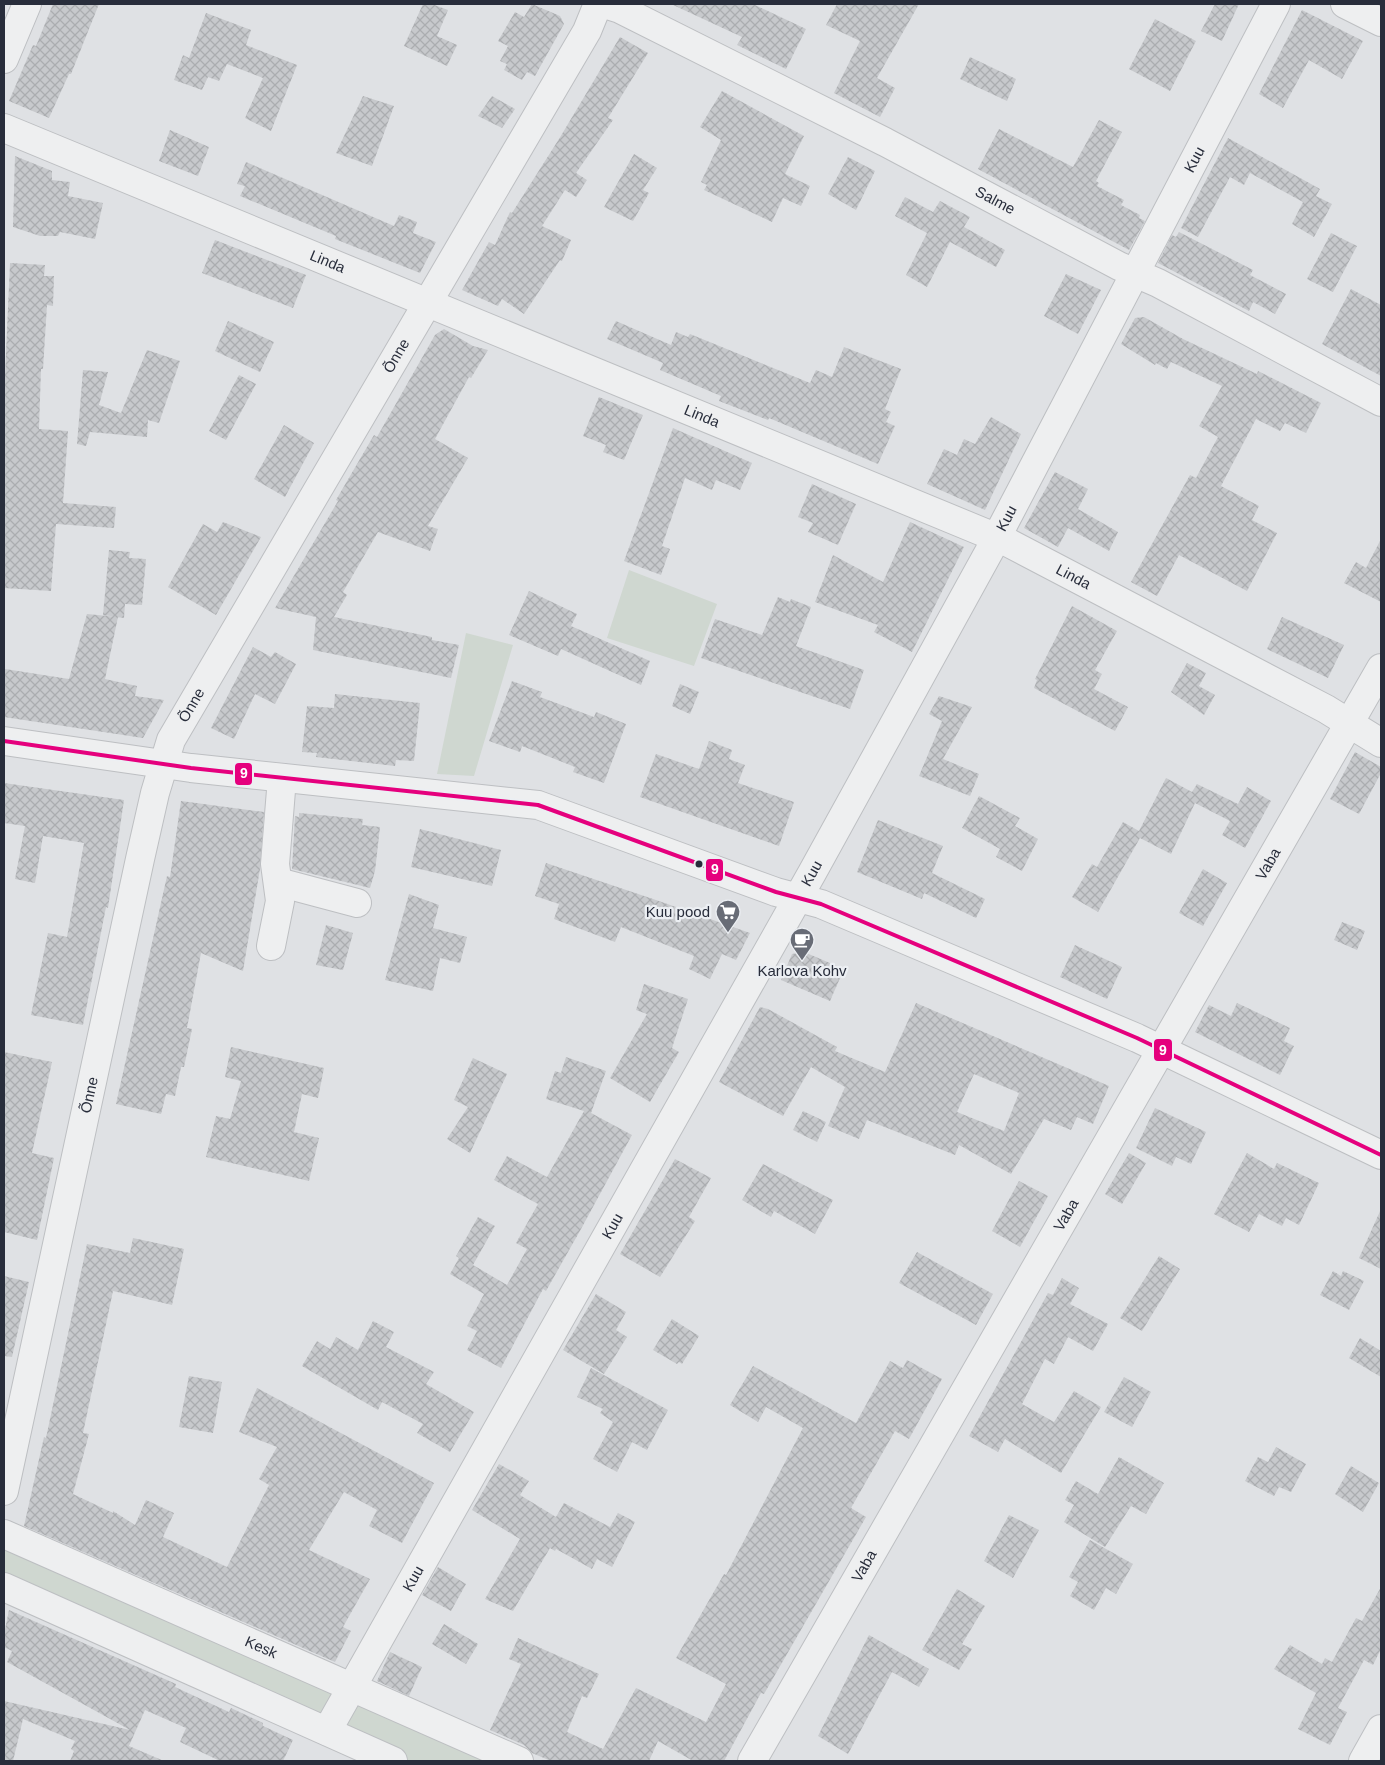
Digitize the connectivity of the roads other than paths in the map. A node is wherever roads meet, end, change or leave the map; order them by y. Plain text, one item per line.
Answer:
1 (27, 4) edge
2 (598, 4) edge
3 (604, 4) edge
4 (1276, 4) edge
5 (1345, 4) edge
6 (1381, 22) edge
7 (4, 59) edge
8 (4, 128) edge
9 (1135, 273) junction
10 (428, 302) junction
11 (1381, 402) edge
12 (996, 537) junction
13 (1381, 668) edge
14 (1350, 724) junction
15 (4, 741) edge
16 (1381, 742) edge
17 (163, 764) junction
18 (282, 778) junction
19 (278, 882) junction
20 (798, 898) junction
21 (357, 902) dead end
22 (271, 946) dead end
23 (1162, 1050) junction
24 (1381, 1155) edge
25 (4, 1491) edge
26 (4, 1534) edge
27 (4, 1587) edge
28 (351, 1686) junction
29 (1381, 1729) edge
30 (326, 1731) junction
31 (393, 1761) edge
32 (519, 1761) edge
33 (752, 1761) edge
34 (1363, 1761) edge

1 - 7 street
2 - 10 street, Õnne
3 - 9 street, Salme
4 - 9 street, Kuu
5 - 6 street
8 - 10 street, Linda
9 - 11 street, Salme
9 - 12 street, Kuu
10 - 12 street, Linda
10 - 17 street, Õnne
12 - 14 street, Linda
12 - 20 street, Kuu
13 - 14 street, Vaba
14 - 16 street, Linda
14 - 23 street, Vaba
15 - 17 street
17 - 18 street
17 - 25 street, Õnne
18 - 19 street
18 - 20 street
19 - 21 street
19 - 22 street
20 - 23 street
20 - 28 street, Kuu
23 - 24 street
23 - 33 street, Vaba
26 - 28 street, Kesk
27 - 30 street
28 - 30 street, Kuu
28 - 32 street, Kesk
29 - 34 street
30 - 31 street

